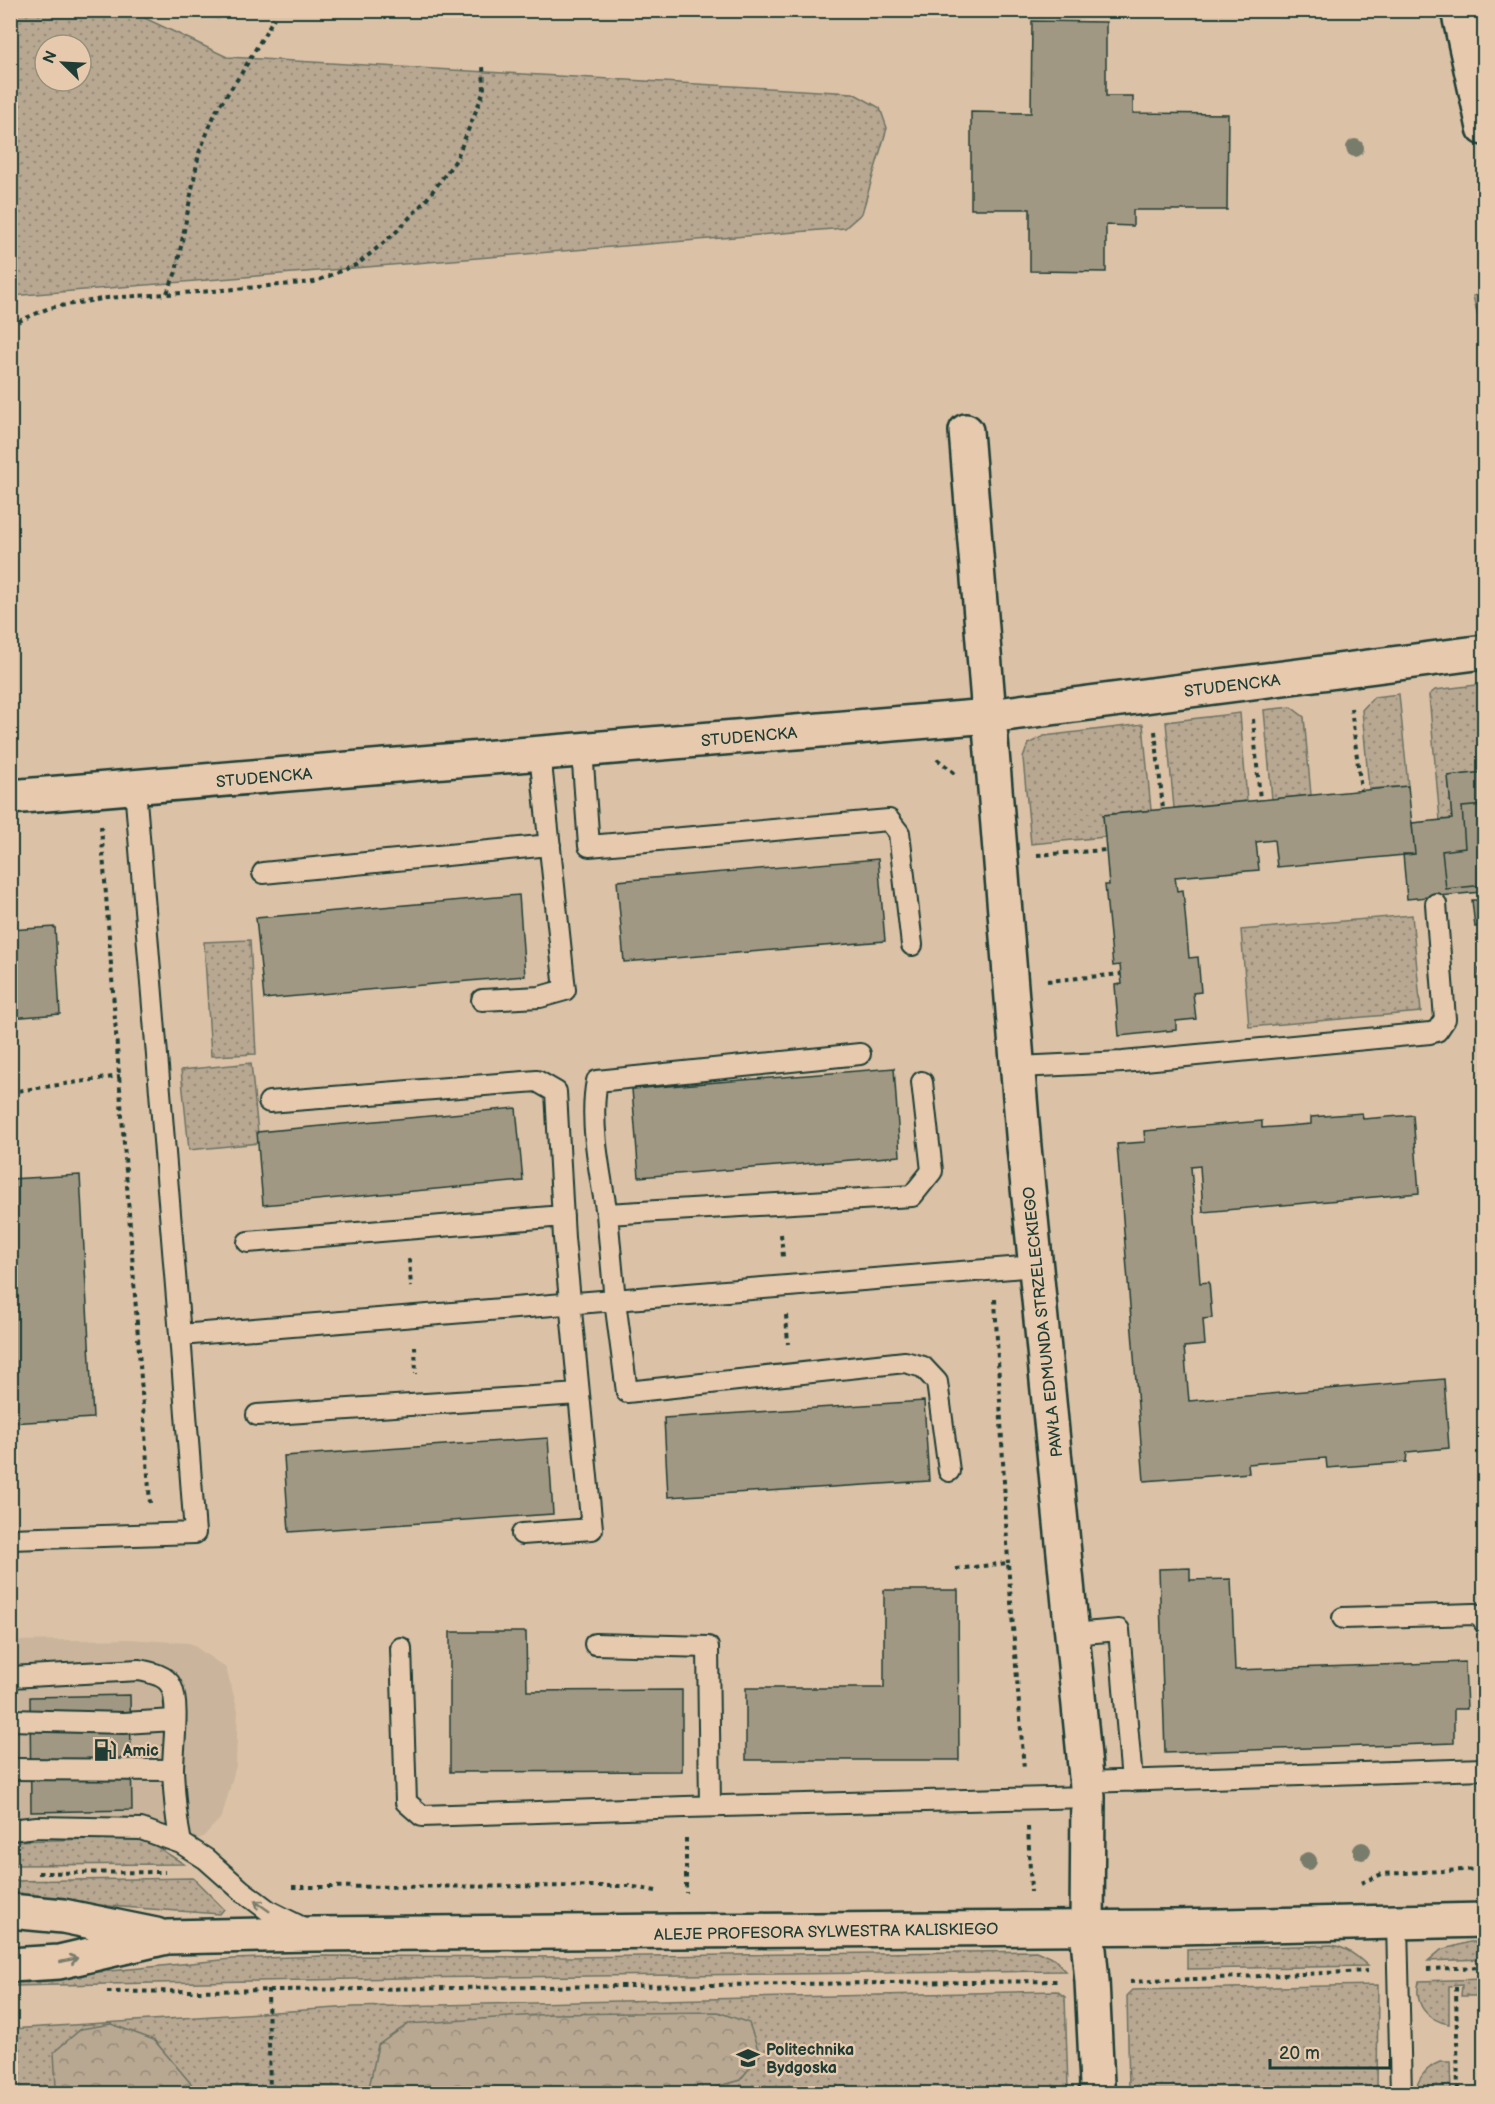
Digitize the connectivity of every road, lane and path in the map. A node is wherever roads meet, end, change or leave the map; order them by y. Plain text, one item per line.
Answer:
1 (1458, 10) edge
2 (274, 18) dead end
3 (483, 64) dead end
4 (1485, 128) edge
5 (167, 293) junction
6 (10, 325) edge
7 (966, 431) dead end
8 (1485, 652) edge
9 (1350, 703) dead end
10 (1252, 714) dead end
11 (988, 716) junction
12 (1155, 727) dead end
13 (582, 750) junction
14 (540, 754) junction
15 (933, 756) dead end
16 (965, 782) dead end
17 (135, 788) junction
18 (1361, 790) dead end
19 (10, 797) edge
20 (1260, 800) dead end
21 (1163, 809) dead end
22 (138, 821) junction
23 (550, 844) junction
24 (1106, 850) dead end
25 (1036, 856) dead end
26 (263, 873) dead end
27 (1436, 904) dead end
28 (912, 945) dead end
29 (1120, 974) dead end
30 (1045, 981) dead end
31 (482, 1000) dead end
32 (860, 1054) dead end
33 (1018, 1067) junction
34 (120, 1076) junction
35 (922, 1082) dead end
36 (10, 1092) edge
37 (269, 1102) dead end
38 (607, 1214) junction
39 (562, 1216) junction
40 (248, 1242) dead end
41 (1036, 1266) junction
42 (993, 1269) junction
43 (615, 1301) junction
44 (570, 1305) junction
45 (180, 1335) junction
46 (579, 1394) junction
47 (257, 1415) dead end
48 (949, 1471) dead end
49 (152, 1534) junction
50 (522, 1534) dead end
51 (10, 1539) edge
52 (1008, 1563) junction
53 (956, 1569) dead end
54 (1343, 1618) dead end
55 (1485, 1622) edge
56 (1072, 1634) junction
57 (595, 1644) dead end
58 (401, 1648) dead end
59 (10, 1677) edge
60 (10, 1720) edge
61 (174, 1720) junction
62 (10, 1769) edge
63 (1485, 1769) edge
64 (173, 1770) junction
65 (1132, 1781) junction
66 (1087, 1790) junction
67 (1026, 1798) junction
68 (710, 1806) junction
69 (10, 1830) edge
70 (181, 1843) junction
71 (686, 1854) dead end
72 (1485, 1869) edge
73 (176, 1872) dead end
74 (34, 1874) dead end
75 (1354, 1887) dead end
76 (241, 1890) junction
77 (663, 1893) dead end
78 (686, 1897) dead end
79 (1031, 1898) dead end
80 (10, 1911) edge
81 (1485, 1920) edge
82 (1397, 1924) junction
83 (1087, 1928) junction
84 (314, 1934) junction
85 (167, 1937) junction
86 (10, 1965) edge
87 (1485, 1967) edge
88 (1399, 1970) junction
89 (1092, 1981) junction
90 (1456, 1987) dead end
91 (268, 1989) junction
92 (102, 1992) dead end
93 (270, 2094) edge
94 (1096, 2094) edge
95 (1401, 2094) edge
96 (1458, 2094) edge

1 - 4 street
2 - 5 path
3 - 5 path
5 - 6 path
7 - 11 street, PAWŁA EDMUNDA STRZELECKIEGO
8 - 11 street, STUDENCKA
9 - 18 path
10 - 20 path
11 - 13 street, STUDENCKA
11 - 33 street, PAWŁA EDMUNDA STRZELECKIEGO
12 - 21 path
13 - 14 street, STUDENCKA
13 - 28 lane
14 - 17 street, STUDENCKA
14 - 23 lane
15 - 16 path
17 - 19 street, STUDENCKA
17 - 22 lane
22 - 34 path
22 - 45 lane
23 - 26 lane
23 - 31 lane
24 - 25 path
27 - 33 lane
29 - 30 path
32 - 38 lane
33 - 41 street, PAWŁA EDMUNDA STRZELECKIEGO
34 - 36 path
34 - 49 path
35 - 38 lane
37 - 39 lane
38 - 43 lane
39 - 40 lane
39 - 44 lane
41 - 42 lane
41 - 56 street, PAWŁA EDMUNDA STRZELECKIEGO
42 - 43 lane
42 - 52 path
43 - 44 lane
43 - 48 lane
44 - 45 lane
44 - 46 lane
45 - 49 lane
46 - 47 lane
46 - 50 lane
49 - 51 lane
52 - 53 path
52 - 67 path
54 - 55 lane
56 - 65 lane
56 - 66 street, PAWŁA EDMUNDA STRZELECKIEGO
57 - 68 lane
58 - 68 lane
59 - 61 lane
60 - 61 lane
61 - 64 lane
62 - 64 lane
63 - 65 lane
64 - 70 lane
65 - 66 lane
66 - 67 lane
66 - 83 street, PAWŁA EDMUNDA STRZELECKIEGO
67 - 68 lane
67 - 79 path
69 - 70 lane
70 - 76 lane
71 - 78 path
72 - 75 path
73 - 74 path
76 - 77 path
84 -> 76 lane
80 - 85 street, ALEJE PROFESORA SYLWESTRA KALISKIEGO
81 - 82 street, ALEJE PROFESORA SYLWESTRA KALISKIEGO
82 - 83 street, ALEJE PROFESORA SYLWESTRA KALISKIEGO
82 - 88 lane
83 - 84 street, ALEJE PROFESORA SYLWESTRA KALISKIEGO
83 - 89 street, PAWŁA EDMUNDA STRZELECKIEGO
84 - 85 street, ALEJE PROFESORA SYLWESTRA KALISKIEGO
86 -> 85 street, ALEJE PROFESORA SYLWESTRA KALISKIEGO
87 - 88 path
88 - 89 path
88 - 95 lane
89 - 91 path
89 - 94 street, PAWŁA EDMUNDA STRZELECKIEGO
90 - 96 path
91 - 92 path
91 - 93 path

